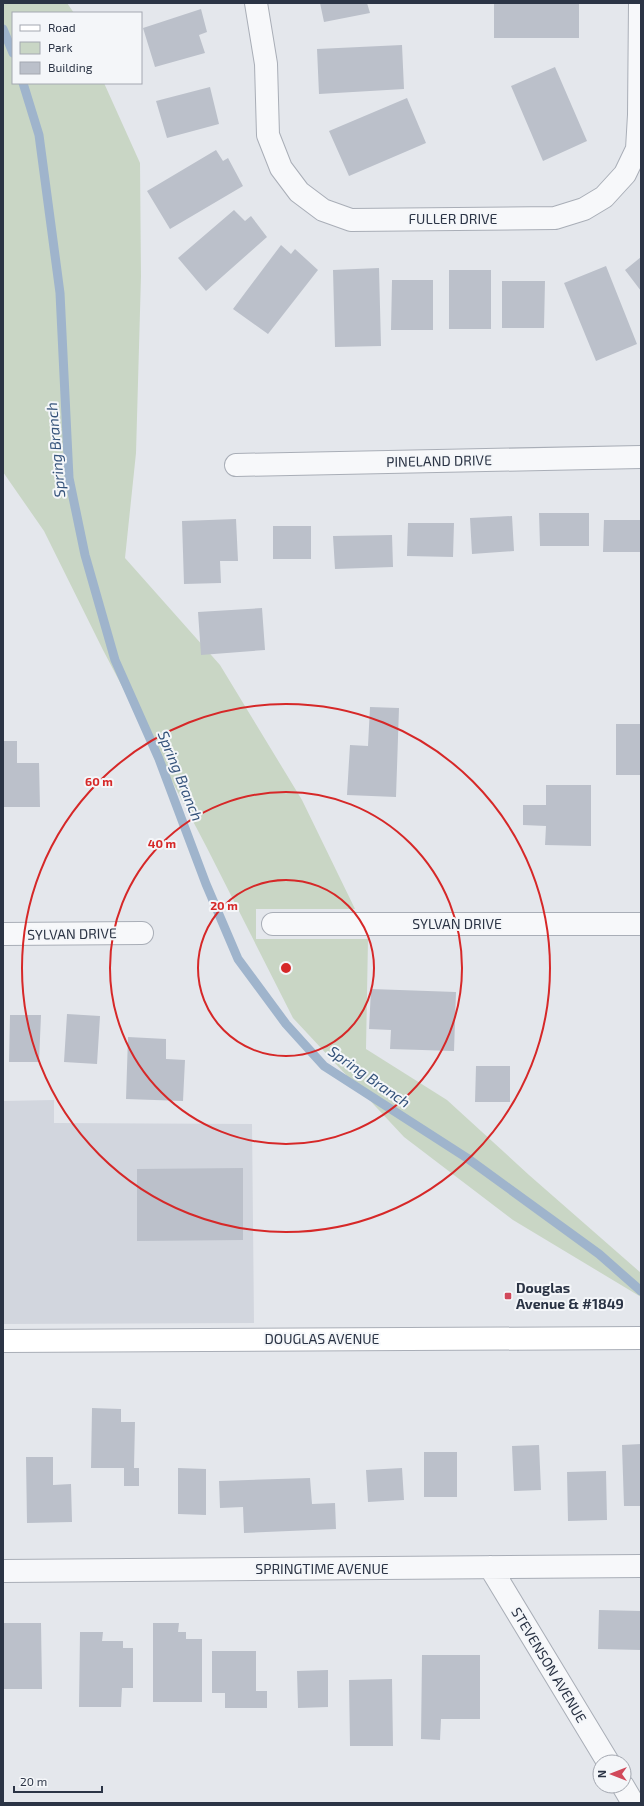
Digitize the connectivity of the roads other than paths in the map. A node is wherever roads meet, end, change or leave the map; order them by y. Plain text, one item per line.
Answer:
1 (256, 3) edge
2 (640, 3) edge
3 (641, 457) edge
4 (236, 465) dead end
5 (273, 924) dead end
6 (641, 924) edge
7 (142, 933) dead end
8 (3, 934) edge
9 (641, 1338) edge
10 (3, 1341) edge
11 (641, 1566) edge
12 (490, 1567) junction
13 (3, 1571) edge
14 (603, 1754) edge
15 (628, 1794) edge
16 (633, 1803) edge

1 - 2 street, FULLER DRIVE
3 - 4 street, PINELAND DRIVE
5 - 6 street, SYLVAN DRIVE
7 - 8 street, SYLVAN DRIVE
9 - 10 main road, DOUGLAS AVENUE
11 - 12 street, SPRINGTIME AVENUE
12 - 13 street, SPRINGTIME AVENUE
12 - 14 street, STEVENSON AVENUE
15 - 16 street

